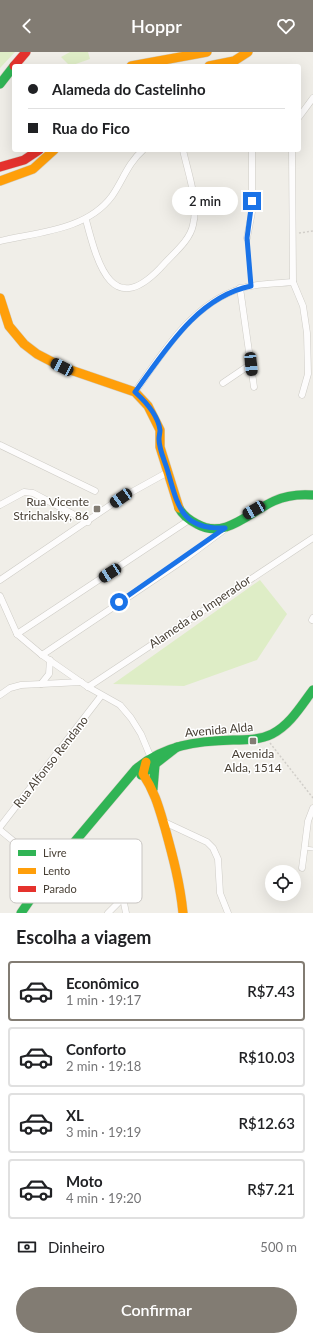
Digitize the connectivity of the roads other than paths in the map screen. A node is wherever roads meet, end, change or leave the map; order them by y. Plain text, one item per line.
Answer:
1 (26, 52) edge
2 (207, 52) edge
3 (248, 52) edge
4 (16, 64) edge
5 (142, 64) edge
6 (235, 64) edge
7 (12, 69) edge
8 (0, 84) edge
9 (313, 98) edge
10 (301, 114) edge
11 (37, 152) edge
12 (52, 152) edge
13 (141, 152) edge
14 (183, 152) edge
15 (252, 152) edge
16 (292, 152) edge
17 (0, 167) edge
18 (0, 181) edge
19 (86, 220) junction
20 (247, 238) joint
21 (0, 241) edge
22 (293, 282) junction
23 (251, 286) junction
24 (240, 288) junction
25 (0, 298) edge
26 (251, 364) junction
27 (311, 374) edge
28 (223, 384) dead end
29 (254, 387) dead end
30 (135, 392) junction
31 (302, 395) dead end
32 (0, 445) edge
33 (168, 472) junction
34 (95, 491) dead end
35 (313, 495) edge
36 (0, 505) edge
37 (189, 520) junction
38 (88, 522) junction
39 (225, 528) junction
40 (313, 538) edge
41 (0, 580) edge
42 (0, 596) edge
43 (17, 634) junction
44 (42, 655) junction
45 (50, 660) junction
46 (81, 682) junction
47 (41, 684) junction
48 (88, 687) junction
49 (313, 690) edge
50 (0, 695) edge
51 (101, 696) junction
52 (151, 761) junction
53 (144, 774) junction
54 (127, 782) junction
55 (153, 789) junction
56 (313, 808) edge
57 (161, 820) junction
58 (0, 829) edge
59 (12, 839) edge
60 (77, 839) edge
61 (304, 848) junction
62 (313, 849) edge
63 (302, 868) dead end
64 (28, 903) edge
65 (118, 903) edge
66 (124, 903) edge
67 (21, 913) edge
68 (108, 913) edge
69 (126, 913) edge
70 (183, 913) edge
71 (228, 913) edge

1 - 4 street
2 - 5 street
3 - 6 street
7 - 8 street
9 - 10 street
11 - 17 street
12 - 18 street
13 - 19 street
14 - 19 street
15 - 20 street
16 - 22 street
19 - 21 street
20 - 23 lane
22 - 23 street
22 - 27 street
23 - 24 street
24 - 26 street
24 - 30 street
25 - 30 street
26 - 28 street
26 - 29 street
27 - 31 street
30 - 33 street
32 - 34 street
33 - 37 street
33 - 38 street
35 - 39 street
36 - 38 street
37 - 39 street
37 - 43 street
38 - 41 street
39 - 44 street
40 - 48 street, Alameda do Imperador
42 - 43 street
43 - 44 street
44 - 45 street
45 - 46 street
45 - 47 street
46 - 47 street
46 - 48 street
47 - 50 street
48 - 51 street
49 - 52 street, Avenida Alda
51 - 52 street
51 - 58 street, Rua Alfonso Rendano
52 - 53 street, Avenida Alda
52 - 54 street, Avenida Alda
52 - 55 street
53 - 54 street, Avenida Alda
53 - 55 street
54 - 60 street
55 - 57 street
56 - 61 street
57 - 70 street
57 - 71 street
58 - 59 street
61 - 62 lane
61 - 63 street
64 - 67 street
65 - 68 street
66 - 69 street

